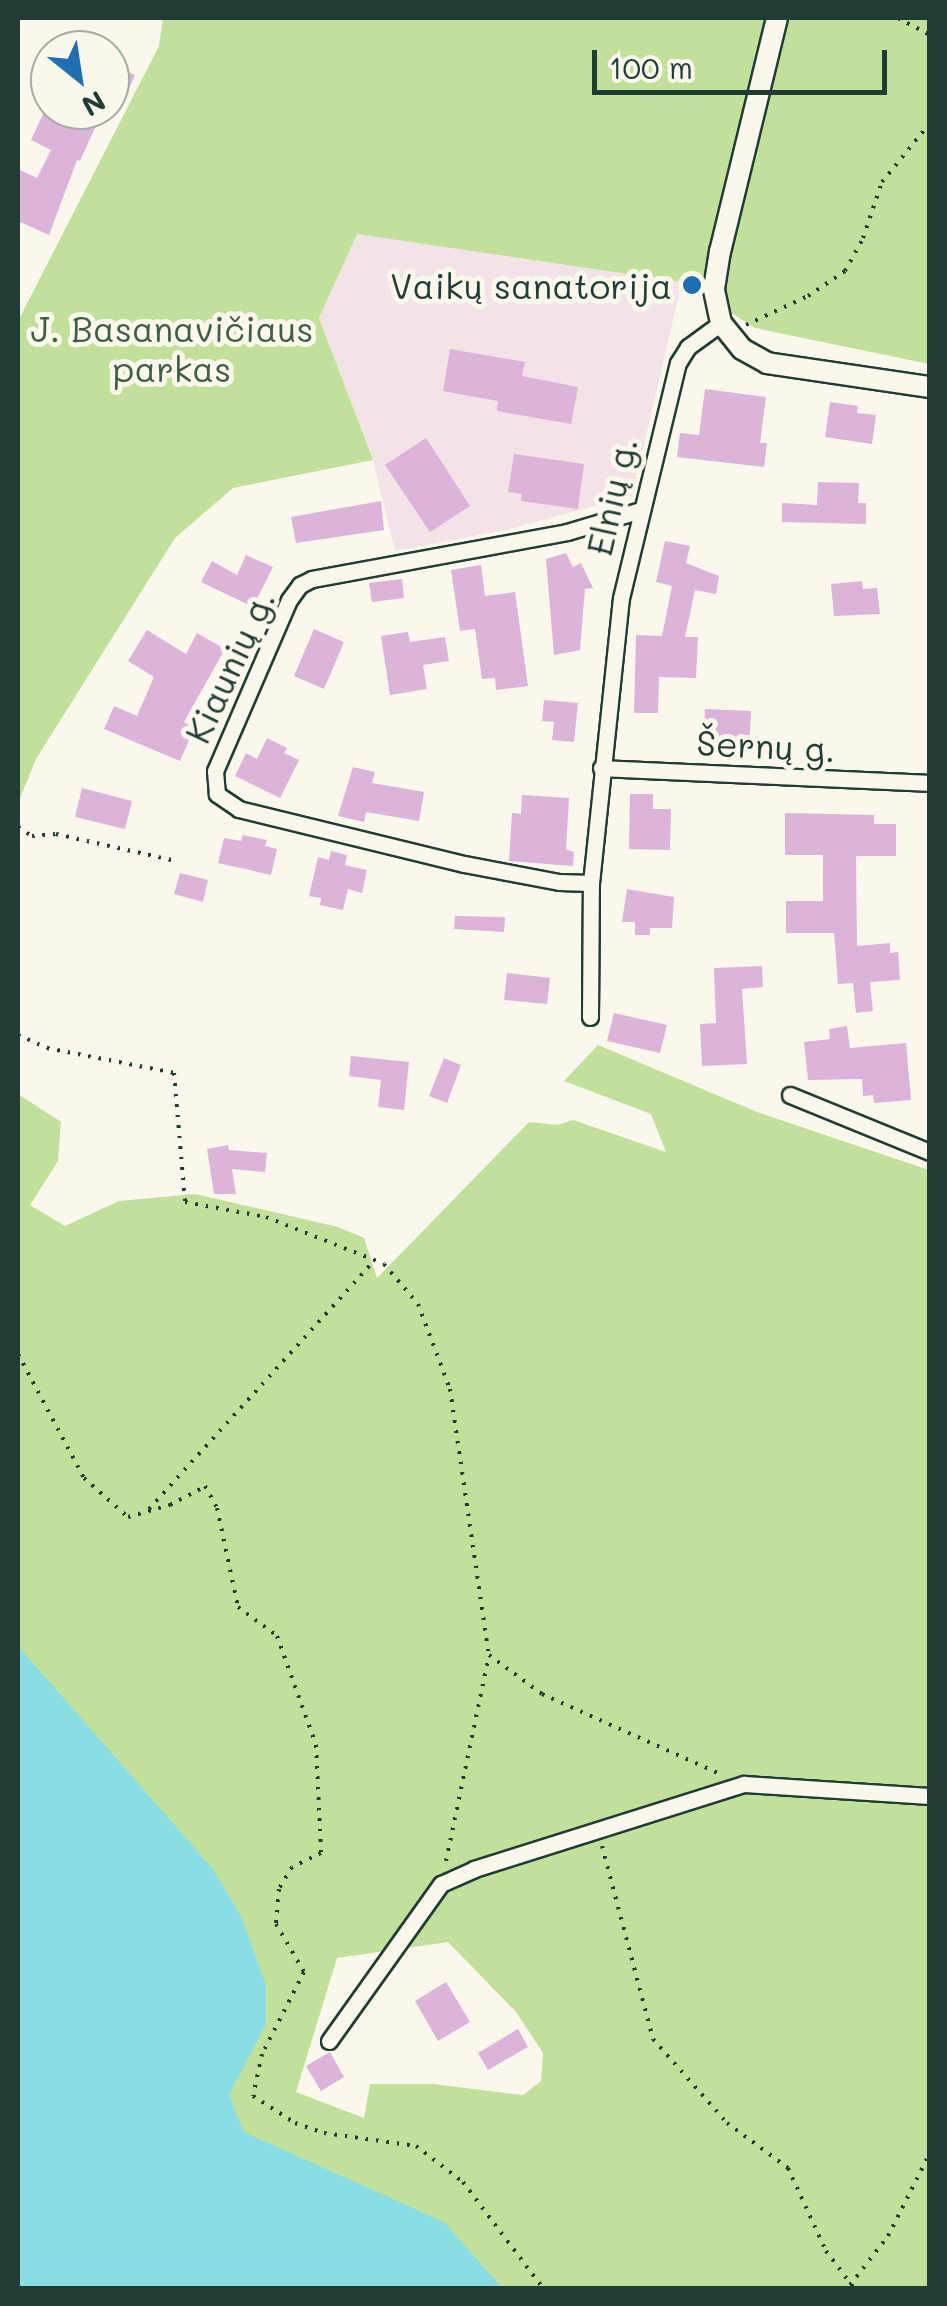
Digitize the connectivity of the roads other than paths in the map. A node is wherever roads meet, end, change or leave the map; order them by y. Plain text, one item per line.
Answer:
1 (777, 18) edge
2 (724, 328) junction
3 (930, 387) edge
4 (641, 510) junction
5 (600, 768) junction
6 (930, 782) edge
7 (591, 883) junction
8 (590, 1017) dead end
9 (790, 1095) dead end
10 (930, 1152) edge
11 (930, 1796) edge
12 (329, 2041) dead end

1 - 2 street
2 - 3 street
2 - 4 street, Elnių g.
4 - 5 street, Elnių g.
4 - 7 street, Kiaunių g.
5 - 6 street, Šernų g.
5 - 7 street, Elnių g.
7 - 8 street, Elnių g.
9 - 10 street
11 - 12 street

